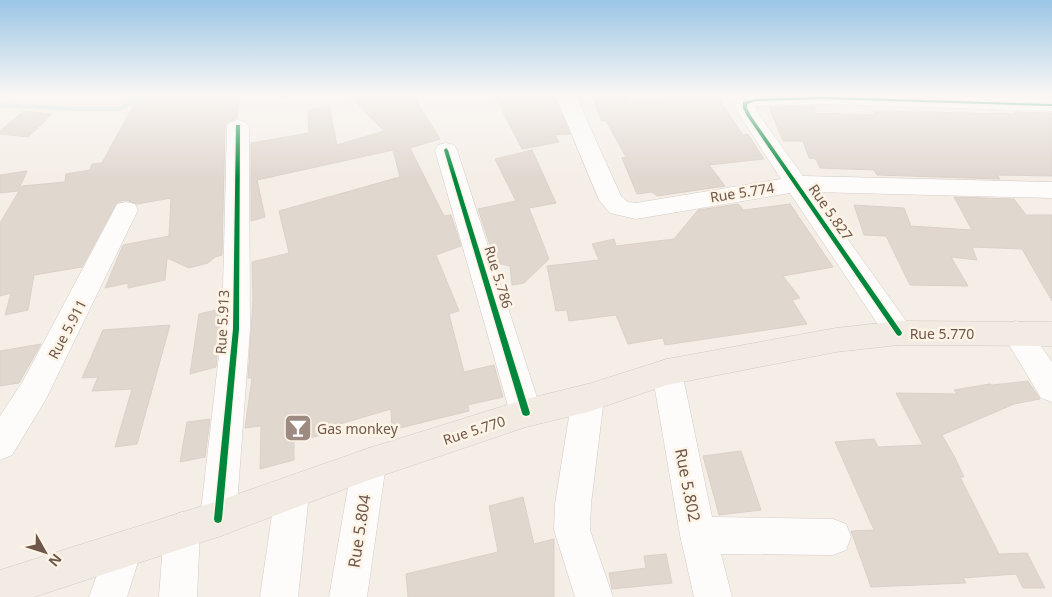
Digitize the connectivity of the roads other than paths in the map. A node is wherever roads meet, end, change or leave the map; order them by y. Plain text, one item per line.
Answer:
1 (577, 122) edge
2 (752, 122) edge
3 (238, 126) dead end
4 (446, 150) dead end
5 (796, 184) junction
6 (1052, 190) edge
7 (126, 210) dead end
8 (899, 333) junction
9 (1016, 333) junction
10 (1052, 334) edge
11 (668, 372) junction
12 (1052, 388) edge
13 (588, 398) junction
14 (526, 413) junction
15 (0, 444) edge
16 (369, 464) junction
17 (292, 494) junction
18 (218, 519) junction
19 (182, 530) junction
20 (698, 535) junction
21 (833, 537) dead end
22 (124, 550) junction
23 (0, 590) edge
24 (108, 597) edge
25 (178, 597) edge
26 (279, 597) edge
27 (348, 597) edge
28 (594, 597) edge
29 (713, 597) edge

1 - 5 street, Rue 5.774
2 - 5 street, Rue 5.827
3 - 18 street, Rue 5.913
4 - 14 street, Rue 5.786
5 - 6 street, Rue 5.774
5 - 8 street, Rue 5.827
7 - 15 street, Rue 5.911
8 - 9 main road, Rue 5.770
8 - 11 main road, Rue 5.770
9 - 10 main road, Rue 5.770
9 - 12 street
11 - 13 main road, Rue 5.770
11 - 20 street, Rue 5.802
13 - 14 main road, Rue 5.770
13 - 28 street
14 - 16 main road, Rue 5.770
16 - 17 main road, Rue 5.770
16 - 27 street, Rue 5.804
17 - 18 main road, Rue 5.770
17 - 26 street
18 - 19 main road, Rue 5.770
19 - 22 main road, Rue 5.770
19 - 25 street
20 - 21 street
20 - 29 street, Rue 5.802
22 - 23 main road, Rue 5.770
22 - 24 street

